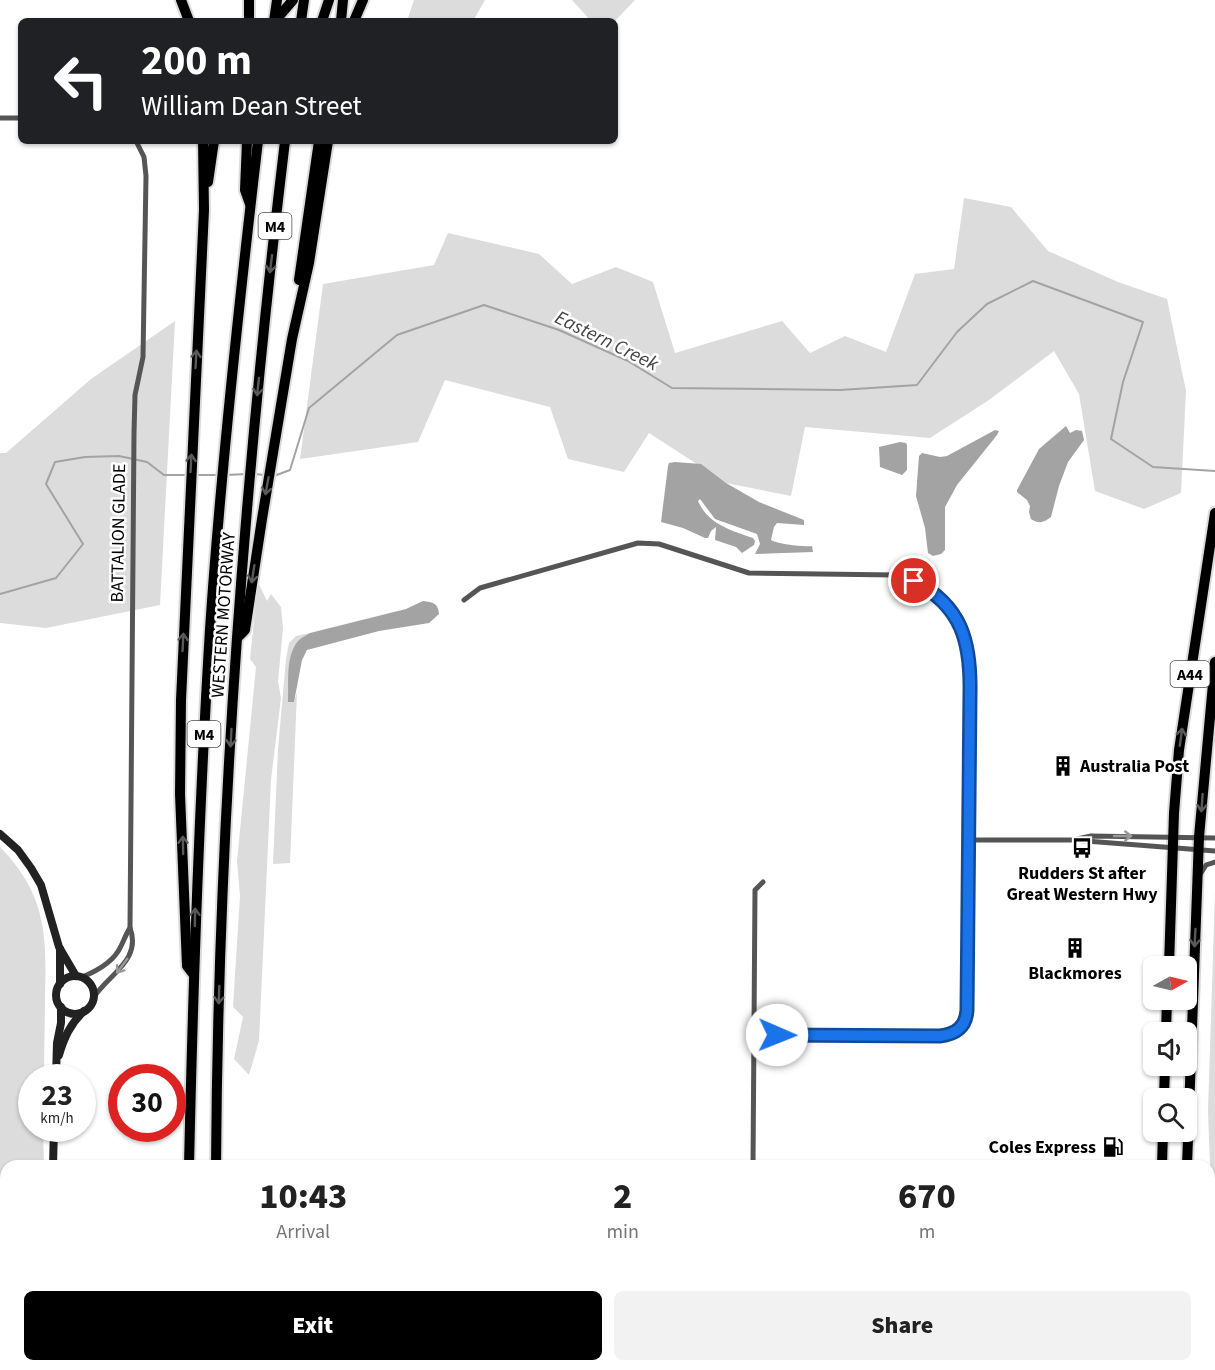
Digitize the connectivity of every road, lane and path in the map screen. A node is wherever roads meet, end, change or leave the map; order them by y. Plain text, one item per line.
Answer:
1 (181, 0) edge
2 (249, 0) edge
3 (277, 0) edge
4 (293, 0) edge
5 (303, 0) edge
6 (329, 0) edge
7 (343, 0) edge
8 (363, 0) edge
9 (188, 18) edge
10 (249, 18) edge
11 (274, 18) edge
12 (277, 18) edge
13 (301, 18) edge
14 (323, 18) edge
15 (341, 18) edge
16 (355, 18) edge
17 (0, 118) edge
18 (18, 118) edge
19 (138, 144) edge
20 (203, 144) edge
21 (214, 144) edge
22 (247, 144) edge
23 (258, 144) edge
24 (286, 144) edge
25 (319, 144) edge
26 (328, 144) edge
27 (250, 207) junction
28 (204, 210) junction
29 (292, 339) junction
30 (1215, 513) edge
31 (464, 600) dead end
32 (237, 638) junction
33 (1215, 662) edge
34 (0, 834) edge
35 (1199, 837) junction
36 (1215, 838) edge
37 (968, 840) junction
38 (1073, 840) junction
39 (1173, 842) junction
40 (1199, 849) junction
41 (1215, 850) edge
42 (1215, 862) edge
43 (1198, 880) junction
44 (763, 882) dead end
45 (130, 928) junction
46 (59, 947) junction
47 (1168, 956) edge
48 (194, 975) junction
49 (79, 976) junction
50 (60, 984) junction
51 (94, 997) junction
52 (61, 1007) junction
53 (84, 1011) junction
54 (754, 1034) junction
55 (56, 1062) joint
56 (54, 1142) edge
57 (1163, 1142) edge
58 (53, 1160) edge
59 (189, 1160) edge
60 (216, 1160) edge
61 (753, 1160) edge
62 (1162, 1160) edge
63 (1189, 1160) edge

1 - 9 highway
2 - 10 highway
3 - 11 highway
4 - 12 highway
5 - 13 highway
6 - 14 highway
7 - 15 highway
8 - 16 highway
17 - 18 street
19 - 45 street, BATTALION GLADE
20 - 28 highway
21 - 28 highway
22 - 27 highway
23 - 27 highway, WESTERN MOTORWAY / M4
24 -> 32 highway, WESTERN MOTORWAY / M4
25 - 29 highway
26 - 29 highway
48 -> 27 highway, WESTERN MOTORWAY / M4
48 -> 28 highway
29 -> 32 highway
39 -> 30 highway, A44
31 - 37 street
32 -> 60 highway, WESTERN MOTORWAY / M4
33 -> 35 highway, A44
34 - 46 street
35 - 36 street
35 - 39 street
35 - 40 highway, A44
37 - 38 street
37 - 54 street
38 - 39 street
38 -> 39 street
39 - 40 street
39 - 47 highway, A44
40 - 41 street
40 - 43 highway, A44
42 - 43 street
43 -> 63 highway, A44
44 - 54 street
45 - 49 street, BATTALION GLADE
45 -> 51 street, BATTALION GLADE
46 - 49 street
46 - 50 street
48 - 59 highway, WESTERN MOTORWAY / M4
49 - 50 street
49 - 51 street
50 - 52 street
51 - 53 street
52 - 53 street
52 - 55 street
53 - 55 street
54 - 61 street
56 - 58 street
57 - 62 highway

